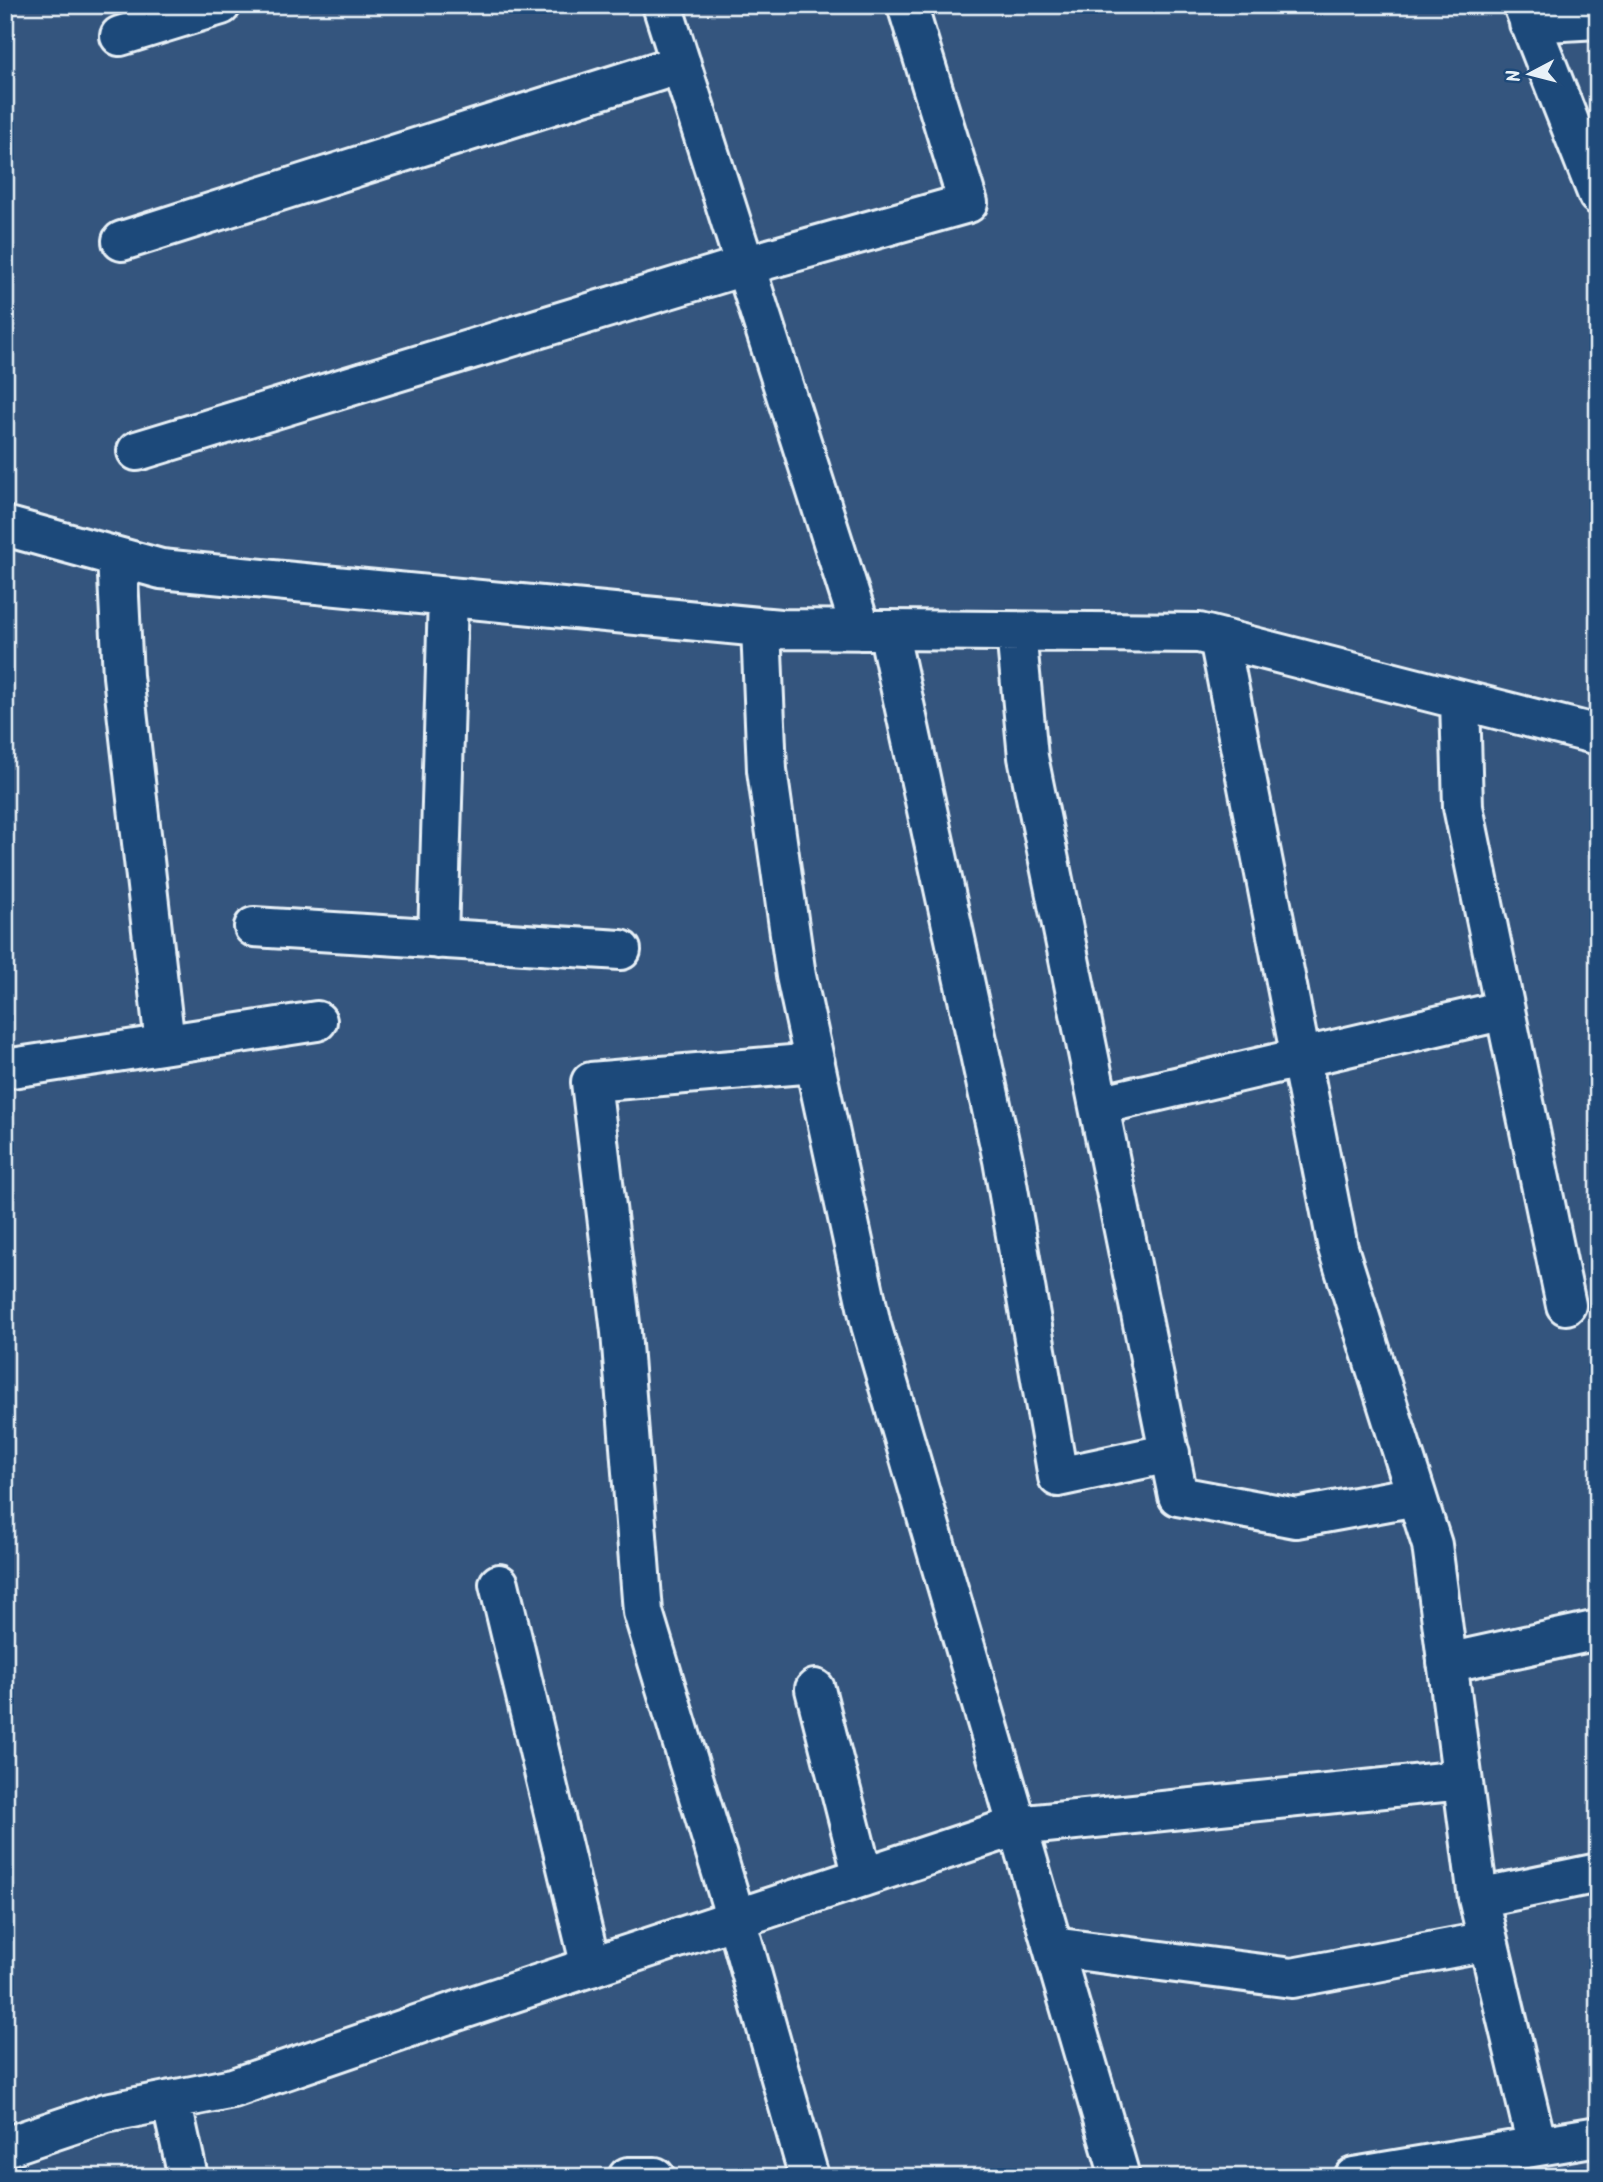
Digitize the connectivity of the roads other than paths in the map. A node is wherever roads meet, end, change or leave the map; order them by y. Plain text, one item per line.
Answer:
1 (221, 5) edge
2 (662, 5) edge
3 (907, 5) edge
4 (1526, 14) edge
5 (1598, 19) edge
6 (120, 36) dead end
7 (681, 64) junction
8 (1598, 195) edge
9 (122, 241) dead end
10 (744, 266) junction
11 (138, 450) dead end
12 (5, 526) edge
13 (117, 557) junction
14 (448, 597) junction
15 (761, 628) junction
16 (874, 630) junction
17 (1016, 632) junction
18 (1219, 638) junction
19 (1460, 700) junction
20 (1598, 735) edge
21 (254, 927) dead end
22 (438, 939) junction
23 (621, 950) dead end
24 (1505, 1010) junction
25 (317, 1021) dead end
26 (165, 1044) junction
27 (1301, 1057) junction
28 (815, 1063) junction
29 (5, 1069) edge
30 (1099, 1105) junction
31 (1566, 1305) dead end
32 (1170, 1453) junction
33 (1416, 1496) junction
34 (499, 1584) dead end
35 (1598, 1630) edge
36 (1447, 1663) junction
37 (816, 1689) dead end
38 (1462, 1780) junction
39 (1017, 1826) junction
40 (1598, 1873) edge
41 (863, 1877) junction
42 (1478, 1898) junction
43 (736, 1919) junction
44 (1488, 1941) junction
45 (1053, 1947) junction
46 (591, 1967) junction
47 (171, 2100) junction
48 (1598, 2136) edge
49 (1537, 2146) junction
50 (5, 2147) edge
51 (1427, 2171) edge
52 (188, 2177) edge
53 (628, 2177) edge
54 (655, 2177) edge
55 (809, 2177) edge
56 (1121, 2177) edge
57 (1354, 2177) edge

1 - 6 street
2 - 7 street
3 - 10 street
4 - 5 street
4 - 8 street
7 - 9 street
7 - 10 street
10 - 11 street
10 - 16 street
12 - 13 street
13 - 14 street
13 - 26 street
14 - 15 street
14 - 22 street
15 - 16 street
15 - 28 street
16 - 17 street
16 - 32 street
17 - 18 street
17 - 30 street
18 - 19 street
18 - 27 street
19 - 20 street
19 - 24 street
21 - 22 street
22 - 23 street
24 - 27 street
24 - 31 street
25 - 26 street
26 - 29 street
27 - 30 street
27 - 33 street
28 - 39 street
28 - 43 street
30 - 32 street
32 - 33 street
33 - 36 street
34 - 46 street
35 - 36 street
36 - 38 street
37 - 41 street
38 - 39 street
38 - 42 street
39 - 41 street
39 - 45 street
40 - 42 street
41 - 43 street
42 - 44 street
43 - 46 street
43 - 55 street
44 - 45 street
44 - 49 street
45 - 56 street
46 - 47 street
47 - 50 street
47 - 52 street
48 - 49 street
49 - 51 street
51 - 57 street
53 - 54 street

